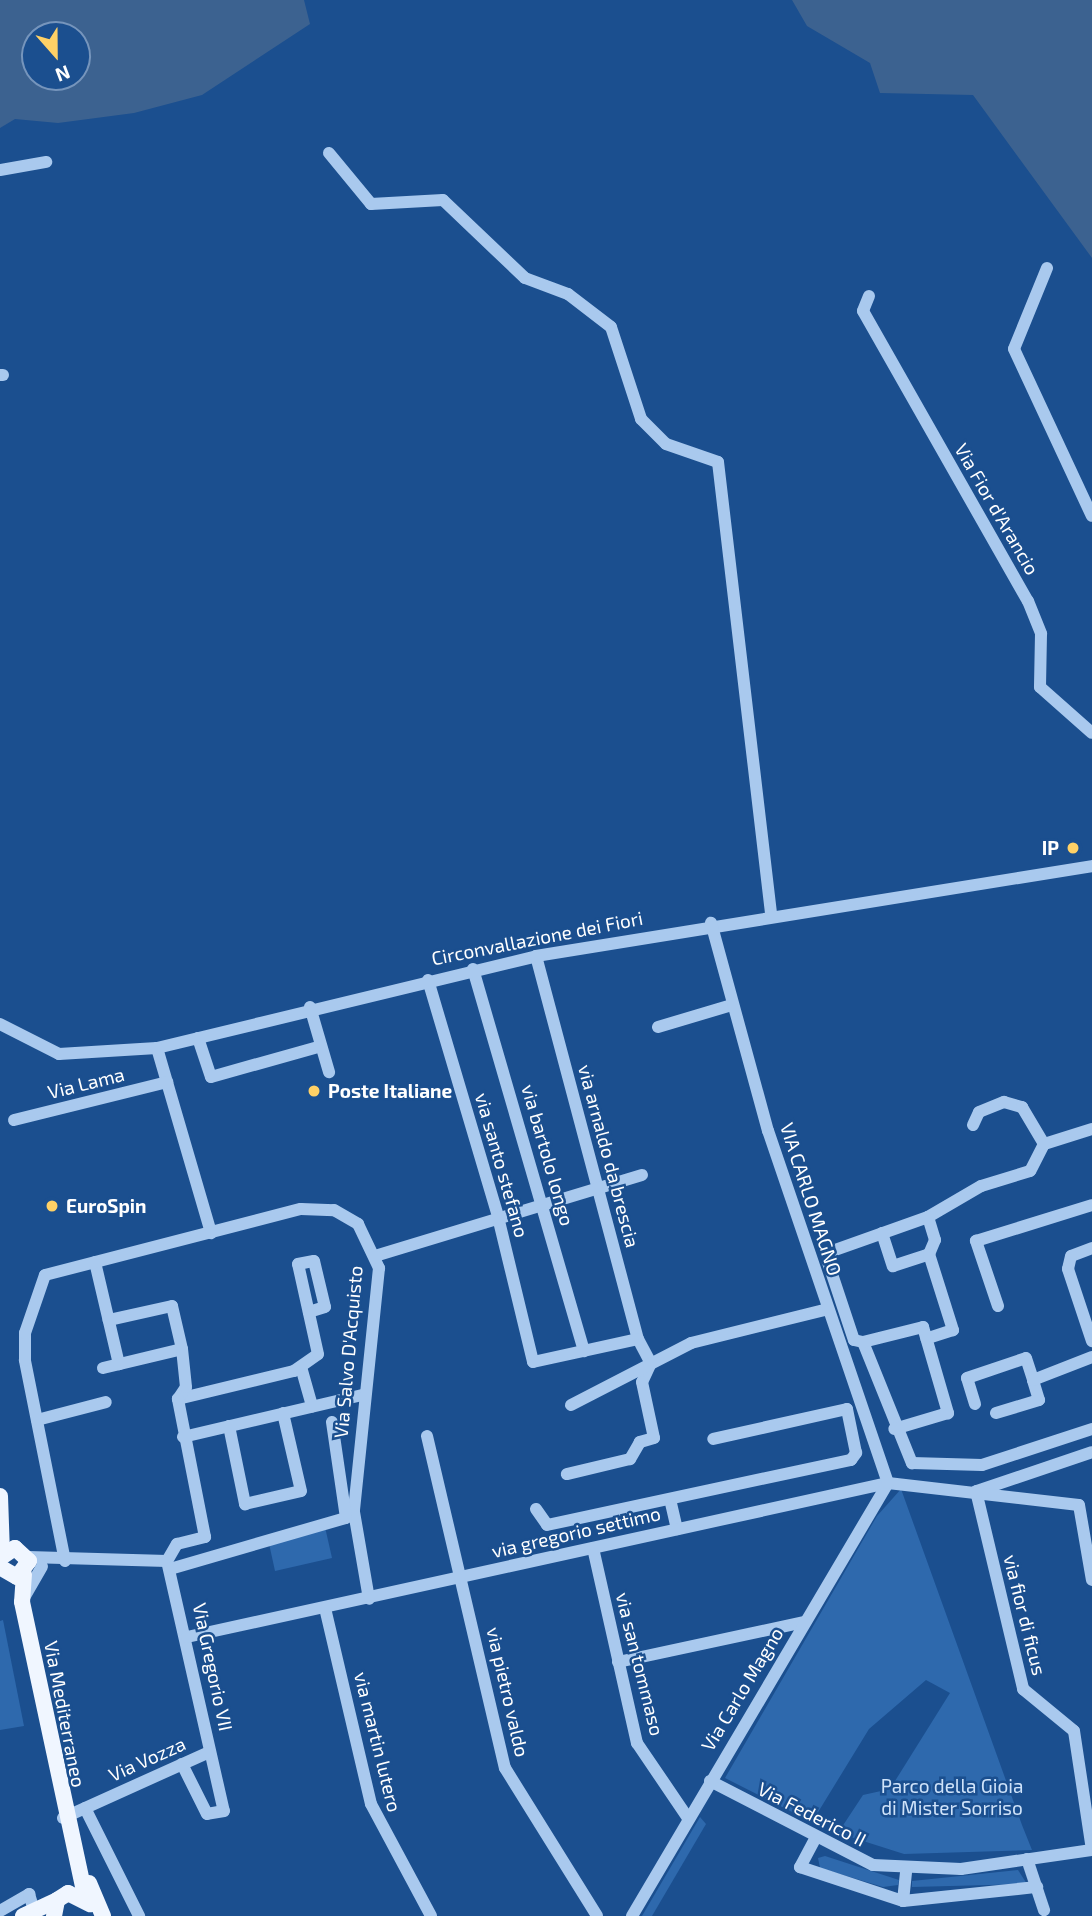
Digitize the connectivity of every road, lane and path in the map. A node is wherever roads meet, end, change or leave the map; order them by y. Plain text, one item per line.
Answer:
1 (329, 153) dead end
2 (46, 162) dead end
3 (0, 170) edge
4 (1047, 268) dead end
5 (869, 296) dead end
6 (1092, 516) edge
7 (1092, 733) edge
8 (1092, 866) edge
9 (771, 915) junction
10 (711, 923) junction
11 (536, 956) junction
12 (473, 969) junction
13 (428, 980) junction
14 (732, 1005) junction
15 (310, 1007) junction
16 (0, 1024) edge
17 (658, 1027) dead end
18 (198, 1038) junction
19 (321, 1045) junction
20 (158, 1048) junction
21 (329, 1072) dead end
22 (167, 1083) junction
23 (14, 1120) dead end
24 (973, 1125) dead end
25 (1092, 1129) edge
26 (1044, 1144) junction
27 (642, 1175) dead end
28 (597, 1187) junction
29 (542, 1204) junction
30 (1092, 1205) edge
31 (498, 1217) junction
32 (928, 1217) junction
33 (211, 1233) junction
34 (882, 1233) junction
35 (1092, 1248) edge
36 (929, 1254) junction
37 (375, 1256) junction
38 (94, 1262) junction
39 (827, 1287) junction
40 (998, 1306) dead end
41 (828, 1309) junction
42 (309, 1312) dead end
43 (108, 1320) junction
44 (638, 1339) junction
45 (926, 1339) junction
46 (1092, 1341) edge
47 (863, 1342) junction
48 (182, 1349) junction
49 (584, 1352) junction
50 (1092, 1357) edge
51 (651, 1363) junction
52 (119, 1364) junction
53 (301, 1367) junction
54 (103, 1368) dead end
55 (1033, 1380) junction
56 (362, 1395) junction
57 (178, 1399) junction
58 (106, 1402) dead end
59 (975, 1404) dead end
60 (572, 1405) dead end
61 (863, 1405) junction
62 (312, 1406) junction
63 (847, 1409) junction
64 (283, 1413) junction
65 (996, 1413) dead end
66 (890, 1416) junction
67 (37, 1420) junction
68 (331, 1422) dead end
69 (869, 1423) junction
70 (229, 1426) junction
71 (894, 1429) junction
72 (1092, 1429) edge
73 (427, 1436) dead end
74 (183, 1437) junction
75 (713, 1439) dead end
76 (1092, 1452) edge
77 (566, 1474) dead end
78 (888, 1483) junction
79 (976, 1491) junction
80 (0, 1496) edge
81 (670, 1499) junction
82 (536, 1509) dead end
83 (677, 1529) junction
84 (593, 1548) junction
85 (65, 1561) junction
86 (12, 1564) edge
87 (169, 1565) junction
88 (463, 1578) junction
89 (1092, 1580) edge
90 (369, 1600) junction
91 (325, 1608) junction
92 (805, 1622) junction
93 (187, 1637) junction
94 (618, 1662) junction
95 (209, 1752) junction
96 (182, 1764) junction
97 (710, 1782) junction
98 (85, 1808) junction
99 (688, 1818) junction
100 (66, 1825) junction
101 (815, 1839) junction
102 (1092, 1850) edge
103 (1027, 1859) junction
104 (906, 1870) junction
105 (1037, 1887) junction
106 (903, 1901) junction
107 (58, 1904) edge
108 (1044, 1910) dead end
109 (0, 1911) edge
110 (93, 1911) edge
111 (29, 1913) edge
112 (139, 1916) edge
113 (431, 1916) edge
114 (597, 1916) edge
115 (632, 1916) edge

1 - 9 street
2 - 3 street
4 - 6 street
5 - 7 street, Via Fior d'Arancio
8 - 9 street, Circonvallazione dei Fiori
9 - 10 street, Circonvallazione dei Fiori
10 - 11 street, Circonvallazione dei Fiori
10 - 14 street, VIA CARLO MAGNO
11 - 12 street, Circonvallazione dei Fiori
11 - 28 street, via arnaldo da brescia
12 - 13 street, Circonvallazione dei Fiori
12 - 29 street, via bartolo longo
13 - 15 street, Circonvallazione dei Fiori
13 - 31 street, via santo stefano
14 - 17 street
14 - 39 street, VIA CARLO MAGNO
15 - 18 street, Circonvallazione dei Fiori
15 - 19 street
16 - 20 street, Circonvallazione dei Fiori
18 - 19 street
18 - 20 street, Circonvallazione dei Fiori
19 - 21 street
20 - 22 street
22 - 23 street, Via Lama
22 - 33 street
24 - 26 street
25 - 26 street
26 - 32 street
27 - 28 street
28 - 29 street
28 - 44 street, via arnaldo da brescia
29 - 31 street
29 - 49 street, via bartolo longo
30 - 40 street
31 - 37 street
31 - 49 street, via santo stefano
32 - 34 street
32 - 36 street
33 - 37 street, Via Salvo D'Acquisto
33 - 38 street, Via Salvo D'Acquisto
34 - 36 street
34 - 39 street
35 - 46 street
36 - 45 street
37 - 56 street, Via Salvo D'Acquisto
38 - 43 street
38 - 67 street, Via Salvo D'Acquisto
39 - 41 street, VIA CARLO MAGNO
39 - 47 street
41 - 51 street
41 - 61 street, VIA CARLO MAGNO
42 - 53 street
43 - 48 street
43 - 52 street
44 - 49 street
44 - 51 street, via arnaldo da brescia
45 - 47 street
45 - 71 street
47 - 66 street
48 - 52 street
48 - 57 street
50 - 55 street
51 - 60 street
51 - 77 street
52 - 54 street
53 - 57 street
53 - 62 street
55 - 59 street
55 - 65 street
56 - 62 street
56 - 90 street, Via Salvo D'Acquisto
57 - 74 street
58 - 67 street
61 - 63 street
61 - 69 street, VIA CARLO MAGNO
62 - 64 street
63 - 75 street
63 - 81 street
64 - 70 street
64 - 70 street
66 - 69 street
66 - 71 street
67 - 85 street, Via Salvo D'Acquisto
68 - 87 street
69 - 78 street, VIA CARLO MAGNO
70 - 74 street
71 - 72 street
73 - 88 street, via pietro valdo
74 - 87 street
76 - 79 street
78 - 79 street, via gregorio settimo
78 - 83 street, via gregorio settimo
78 - 92 street, Via Carlo Magno
79 - 89 street, via gregorio settimo
79 - 102 street, via fior di ficus
80 - 86 main road
81 - 82 street
81 - 83 street
83 - 84 street, via gregorio settimo
84 - 88 street, via gregorio settimo
84 - 94 street, via san tommaso
85 - 86 street
85 - 87 street
86 - 100 main road, Via Mediterraneo
87 - 93 street, Via Gregorio VII
88 - 90 street, via gregorio settimo
88 - 114 street, via pietro valdo
90 - 91 street, via gregorio settimo
91 - 93 street, via gregorio settimo
91 - 113 street, via martin lutero
92 - 94 street
92 - 97 street, Via Carlo Magno
93 - 95 street, Via Gregorio VII
94 - 99 street, via san tommaso
95 - 96 street, Via Vozza
95 - 96 street, Via Gregorio VII
96 - 98 street, Via Vozza
97 - 99 street, Via Carlo Magno
97 - 101 street, Via Federico II
98 - 100 street, Via Vozza
98 - 112 street
99 - 115 street, Via Carlo Magno
100 - 107 main road, Via Mediterraneo
100 - 110 main road, Via Mediterraneo
100 - 110 main road, Via Mediterraneo
101 - 104 street, Via Federico II
101 - 106 street
102 - 103 street, Via Federico II
103 - 104 street, Via Federico II
103 - 105 street
104 - 106 street
105 - 106 street
105 - 108 street
107 - 110 main road
107 - 111 main road
109 - 111 street

